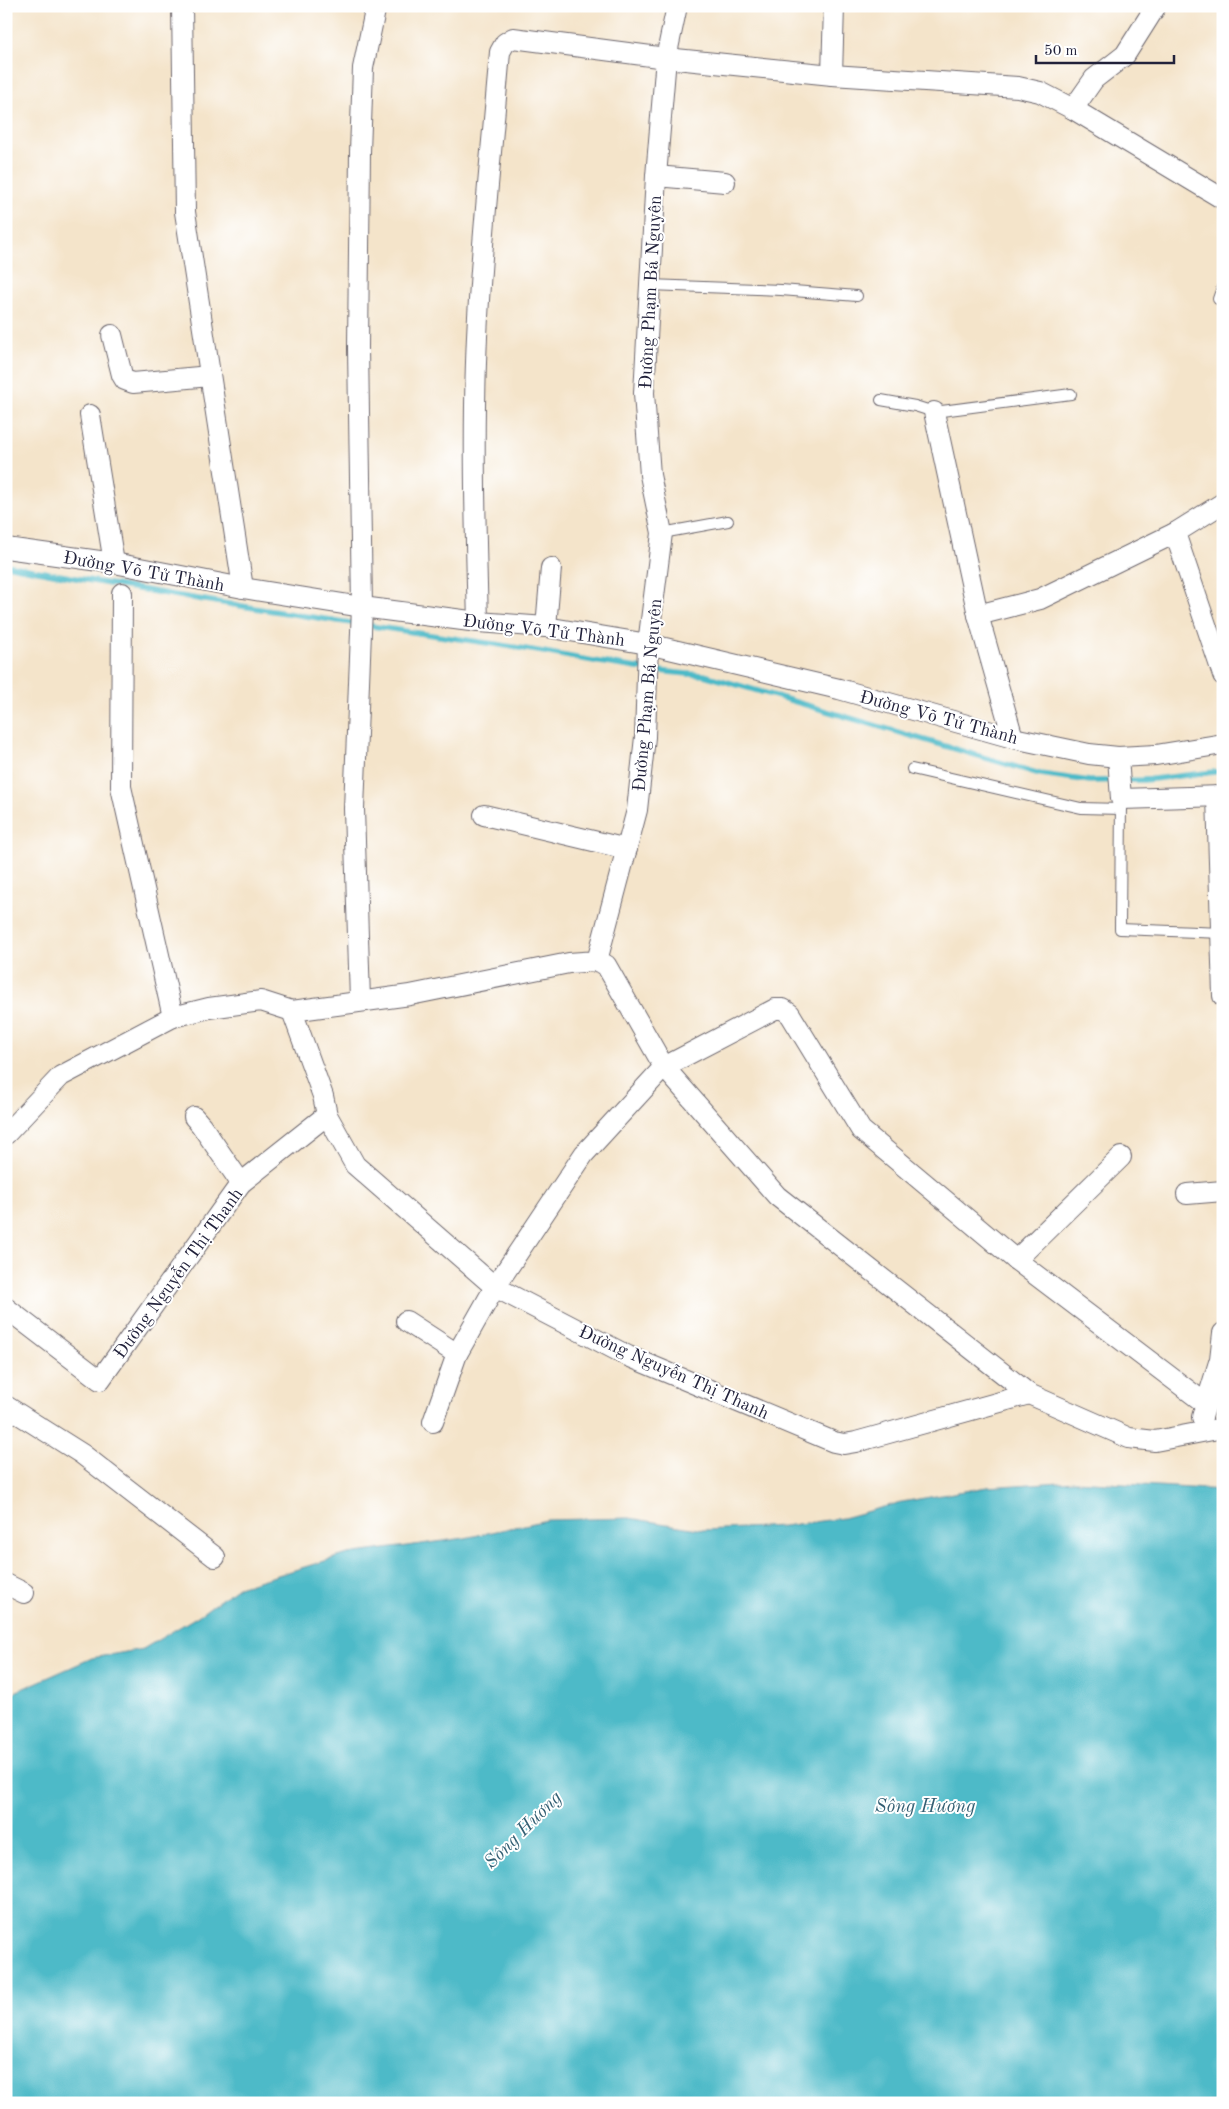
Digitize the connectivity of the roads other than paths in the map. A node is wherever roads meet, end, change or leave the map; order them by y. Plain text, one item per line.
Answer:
1 (182, 6) edge
2 (376, 6) edge
3 (677, 6) edge
4 (834, 6) edge
5 (1156, 6) edge
6 (666, 58) junction
7 (832, 75) junction
8 (1073, 109) junction
9 (656, 176) junction
10 (725, 182) dead end
11 (1223, 199) edge
12 (650, 285) junction
13 (1223, 285) edge
14 (857, 296) dead end
15 (1218, 299) dead end
16 (112, 335) dead end
17 (210, 376) junction
18 (1071, 394) dead end
19 (881, 400) dead end
20 (934, 412) junction
21 (90, 415) dead end
22 (1223, 503) edge
23 (728, 521) dead end
24 (662, 533) junction
25 (1175, 533) junction
26 (6, 548) edge
27 (114, 563) junction
28 (551, 568) dead end
29 (243, 588) junction
30 (122, 593) dead end
31 (362, 610) junction
32 (978, 615) junction
33 (478, 622) junction
34 (546, 627) junction
35 (648, 650) junction
36 (1223, 675) edge
37 (1013, 738) junction
38 (1223, 744) edge
39 (1119, 766) junction
40 (912, 769) dead end
41 (1220, 796) edge
42 (1121, 804) junction
43 (484, 815) dead end
44 (627, 849) junction
45 (1222, 933) edge
46 (597, 961) junction
47 (1223, 996) edge
48 (360, 1000) junction
49 (292, 1011) junction
50 (173, 1017) junction
51 (664, 1067) junction
52 (327, 1115) junction
53 (194, 1117) dead end
54 (6, 1134) edge
55 (1121, 1157) dead end
56 (242, 1183) junction
57 (1223, 1192) edge
58 (1187, 1194) dead end
59 (1016, 1260) junction
60 (495, 1287) junction
61 (6, 1308) edge
62 (406, 1321) dead end
63 (1223, 1333) edge
64 (457, 1354) junction
65 (1029, 1394) junction
66 (1206, 1404) junction
67 (6, 1406) edge
68 (433, 1422) dead end
69 (1223, 1428) edge
70 (1197, 1433) junction
71 (215, 1558) dead end

1 - 17 street
2 - 31 street
3 - 6 street, Đường Phạm Bá Nguyên
4 - 7 street
5 - 8 street
6 - 7 street
6 - 9 street, Đường Phạm Bá Nguyên
6 - 33 street
7 - 8 street
8 - 11 street
9 - 10 street
9 - 12 street, Đường Phạm Bá Nguyên
12 - 14 lane
12 - 24 street, Đường Phạm Bá Nguyên
13 - 15 lane
16 - 17 street
17 - 29 street
18 - 20 lane
19 - 20 lane
20 - 32 street
21 - 27 street
22 - 25 street
23 - 24 lane
24 - 35 street, Đường Phạm Bá Nguyên
25 - 32 street
25 - 36 street
26 - 27 street, Đường Võ Tử Thành
27 - 29 street, Đường Võ Tử Thành
28 - 34 street
29 - 31 street, Đường Võ Tử Thành
30 - 50 street
31 - 33 street, Đường Võ Tử Thành
31 - 48 street
32 - 37 street
33 - 34 street, Đường Võ Tử Thành
34 - 35 street, Đường Võ Tử Thành
35 - 37 street, Đường Võ Tử Thành
35 - 44 street, Đường Phạm Bá Nguyên
37 - 39 street, Đường Võ Tử Thành
38 - 39 street, Đường Võ Tử Thành
39 - 42 street
40 - 42 lane
41 - 42 street
41 - 45 street
42 - 45 lane
43 - 44 street
44 - 46 street, Đường Phạm Bá Nguyên
45 - 47 street
46 - 48 street
46 - 51 street
48 - 49 street
49 - 50 street
49 - 52 street
50 - 54 street
51 - 59 street
51 - 60 street
51 - 65 street
52 - 56 street, Đường Nguyễn Thị Thanh
52 - 60 street, Đường Nguyễn Thị Thanh
53 - 56 street
55 - 59 street
56 - 61 street, Đường Nguyễn Thị Thanh
57 - 58 street
59 - 66 street
60 - 64 street
60 - 65 street, Đường Nguyễn Thị Thanh
62 - 64 street
63 - 66 street
64 - 68 street
65 - 70 street
66 - 70 street
67 - 71 street
69 - 70 street

